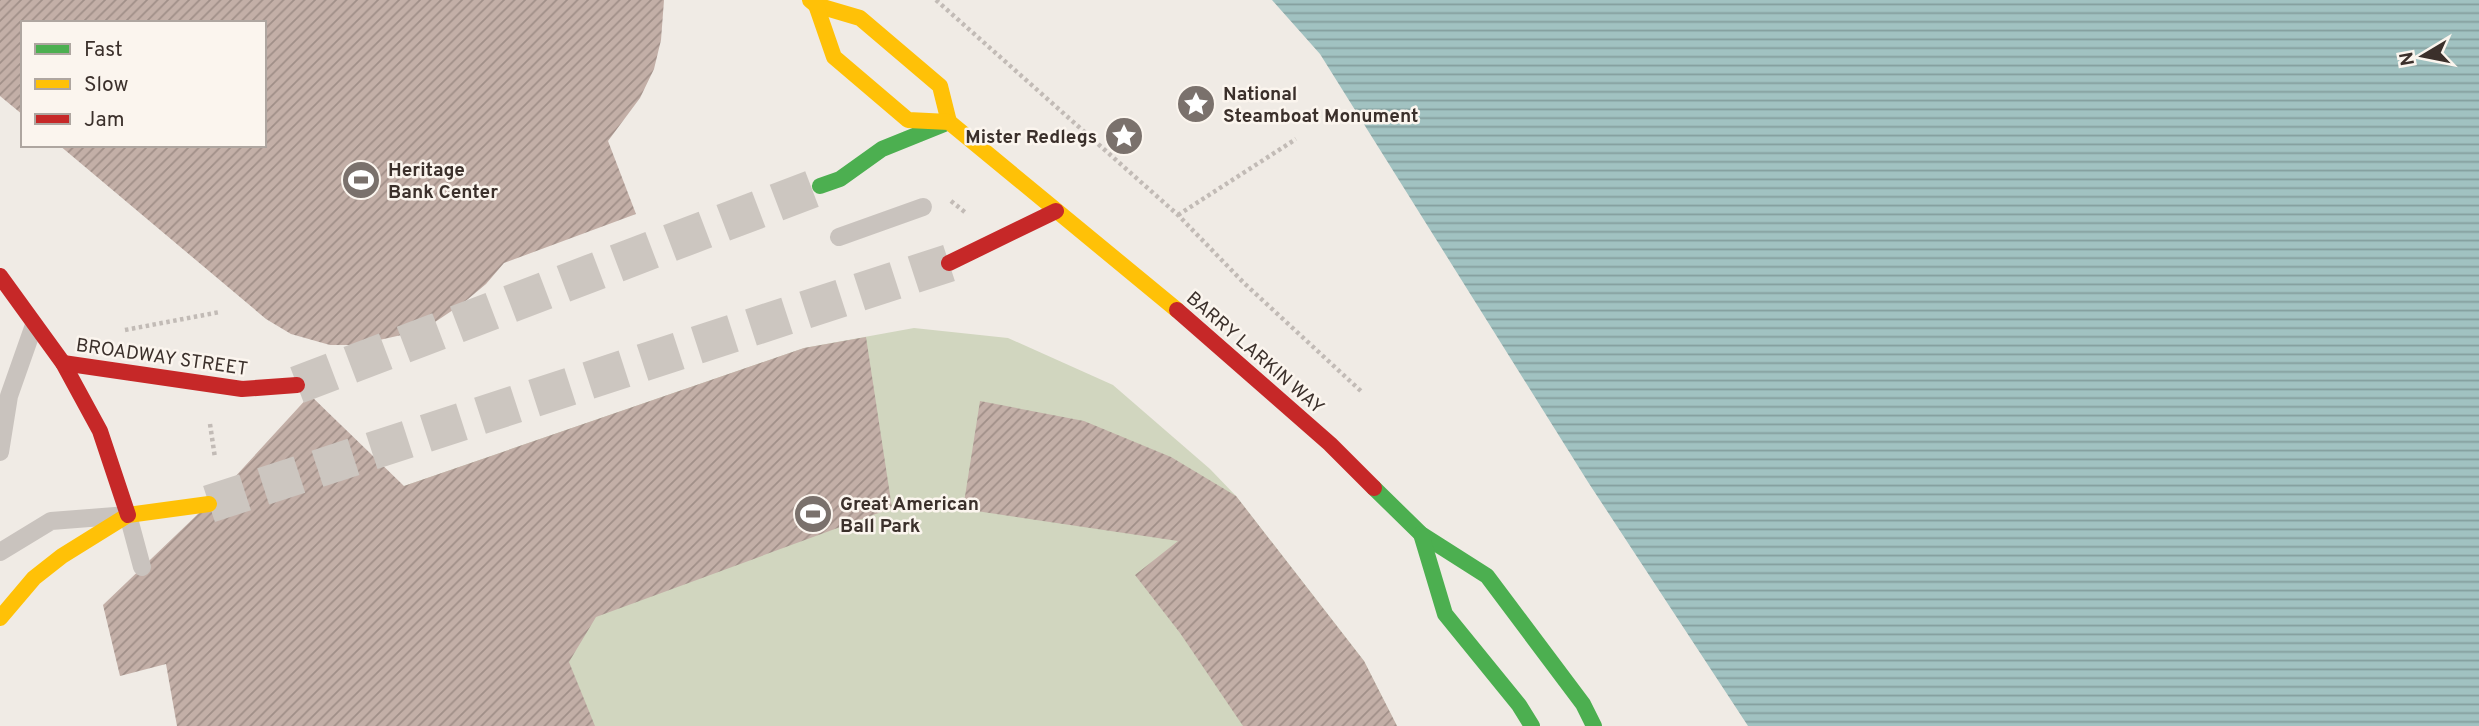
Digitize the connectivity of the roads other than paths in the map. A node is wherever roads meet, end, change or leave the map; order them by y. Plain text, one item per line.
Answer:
1 (813, 3) edge
2 (949, 122) junction
3 (820, 186) tunnel mouth
4 (923, 207) dead end
5 (1056, 211) junction
6 (839, 237) dead end
7 (949, 263) tunnel mouth
8 (0, 276) edge
9 (35, 321) junction
10 (63, 363) junction
11 (297, 385) tunnel mouth
12 (0, 452) edge
13 (209, 504) tunnel mouth
14 (128, 515) junction
15 (1421, 534) junction
16 (0, 552) edge
17 (142, 567) dead end
18 (0, 618) edge
19 (1532, 726) edge
20 (1594, 726) edge

1 - 2 main road
1 - 2 main road
2 - 3 main road
2 - 5 main road, BARRY LARKIN WAY
4 - 6 lane
5 - 7 main road
5 - 15 main road, BARRY LARKIN WAY
8 - 9 main road
9 - 10 main road
9 - 12 lane
10 - 11 main road, BROADWAY STREET
10 - 14 main road
13 - 14 main road
14 - 16 lane
14 - 17 lane
14 - 18 main road
15 - 19 main road, BARRY LARKIN WAY
15 - 20 main road, BARRY LARKIN WAY

